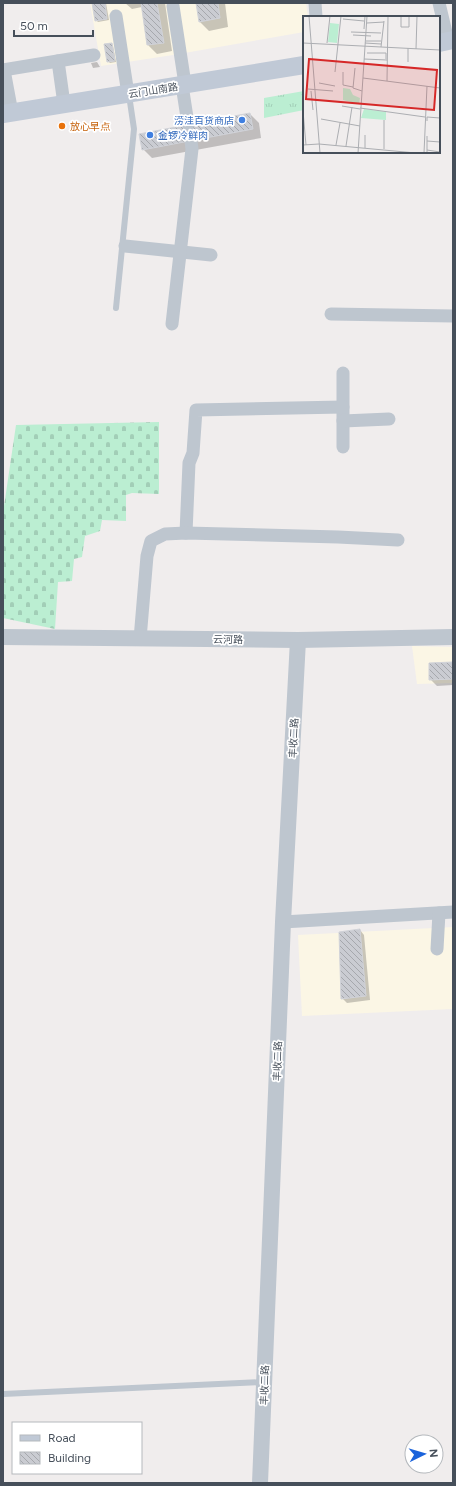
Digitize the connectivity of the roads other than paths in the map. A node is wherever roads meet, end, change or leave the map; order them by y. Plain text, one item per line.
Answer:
1 (315, 3) edge
2 (439, 3) edge
3 (173, 6) dead end
4 (116, 16) dead end
5 (316, 16) edge
6 (447, 41) edge
7 (94, 55) dead end
8 (58, 61) junction
9 (303, 65) edge
10 (4, 70) edge
11 (184, 85) junction
12 (128, 94) junction
13 (64, 104) junction
14 (7, 114) edge
15 (188, 124) dead end
16 (191, 141) dead end
17 (125, 246) dead end
18 (180, 252) junction
19 (211, 255) dead end
20 (116, 308) dead end
21 (331, 314) dead end
22 (453, 316) edge
23 (172, 324) dead end
24 (343, 373) dead end
25 (343, 407) junction
26 (389, 419) dead end
27 (343, 421) junction
28 (343, 447) dead end
29 (186, 533) junction
30 (398, 540) dead end
31 (3, 637) edge
32 (453, 637) edge
33 (140, 639) junction
34 (298, 640) junction
35 (453, 912) edge
36 (439, 913) junction
37 (283, 922) junction
38 (437, 948) dead end
39 (264, 1382) junction
40 (3, 1394) edge
41 (260, 1483) edge

1 - 5 street
2 - 6 street
3 - 11 street
4 - 12 street
7 - 8 street
8 - 10 street
8 - 13 street
9 - 11 main road, 云门山南路
10 - 14 street
11 - 12 main road, 云门山南路
11 - 15 street
12 - 13 main road, 云门山南路
12 - 20 lane
13 - 14 main road, 云门山南路
16 - 18 street
17 - 18 street
18 - 19 street
18 - 23 street
21 - 22 street
24 - 25 street
25 - 27 street
25 - 29 street
26 - 27 street
27 - 28 street
29 - 30 street
29 - 33 street
31 - 33 street, 云河路
32 - 34 street, 云河路
33 - 34 street, 云河路
34 - 37 street, 丰收二路
35 - 36 street
36 - 37 street
36 - 38 street
37 - 39 street, 丰收二路
39 - 40 lane
39 - 41 street, 丰收二路

